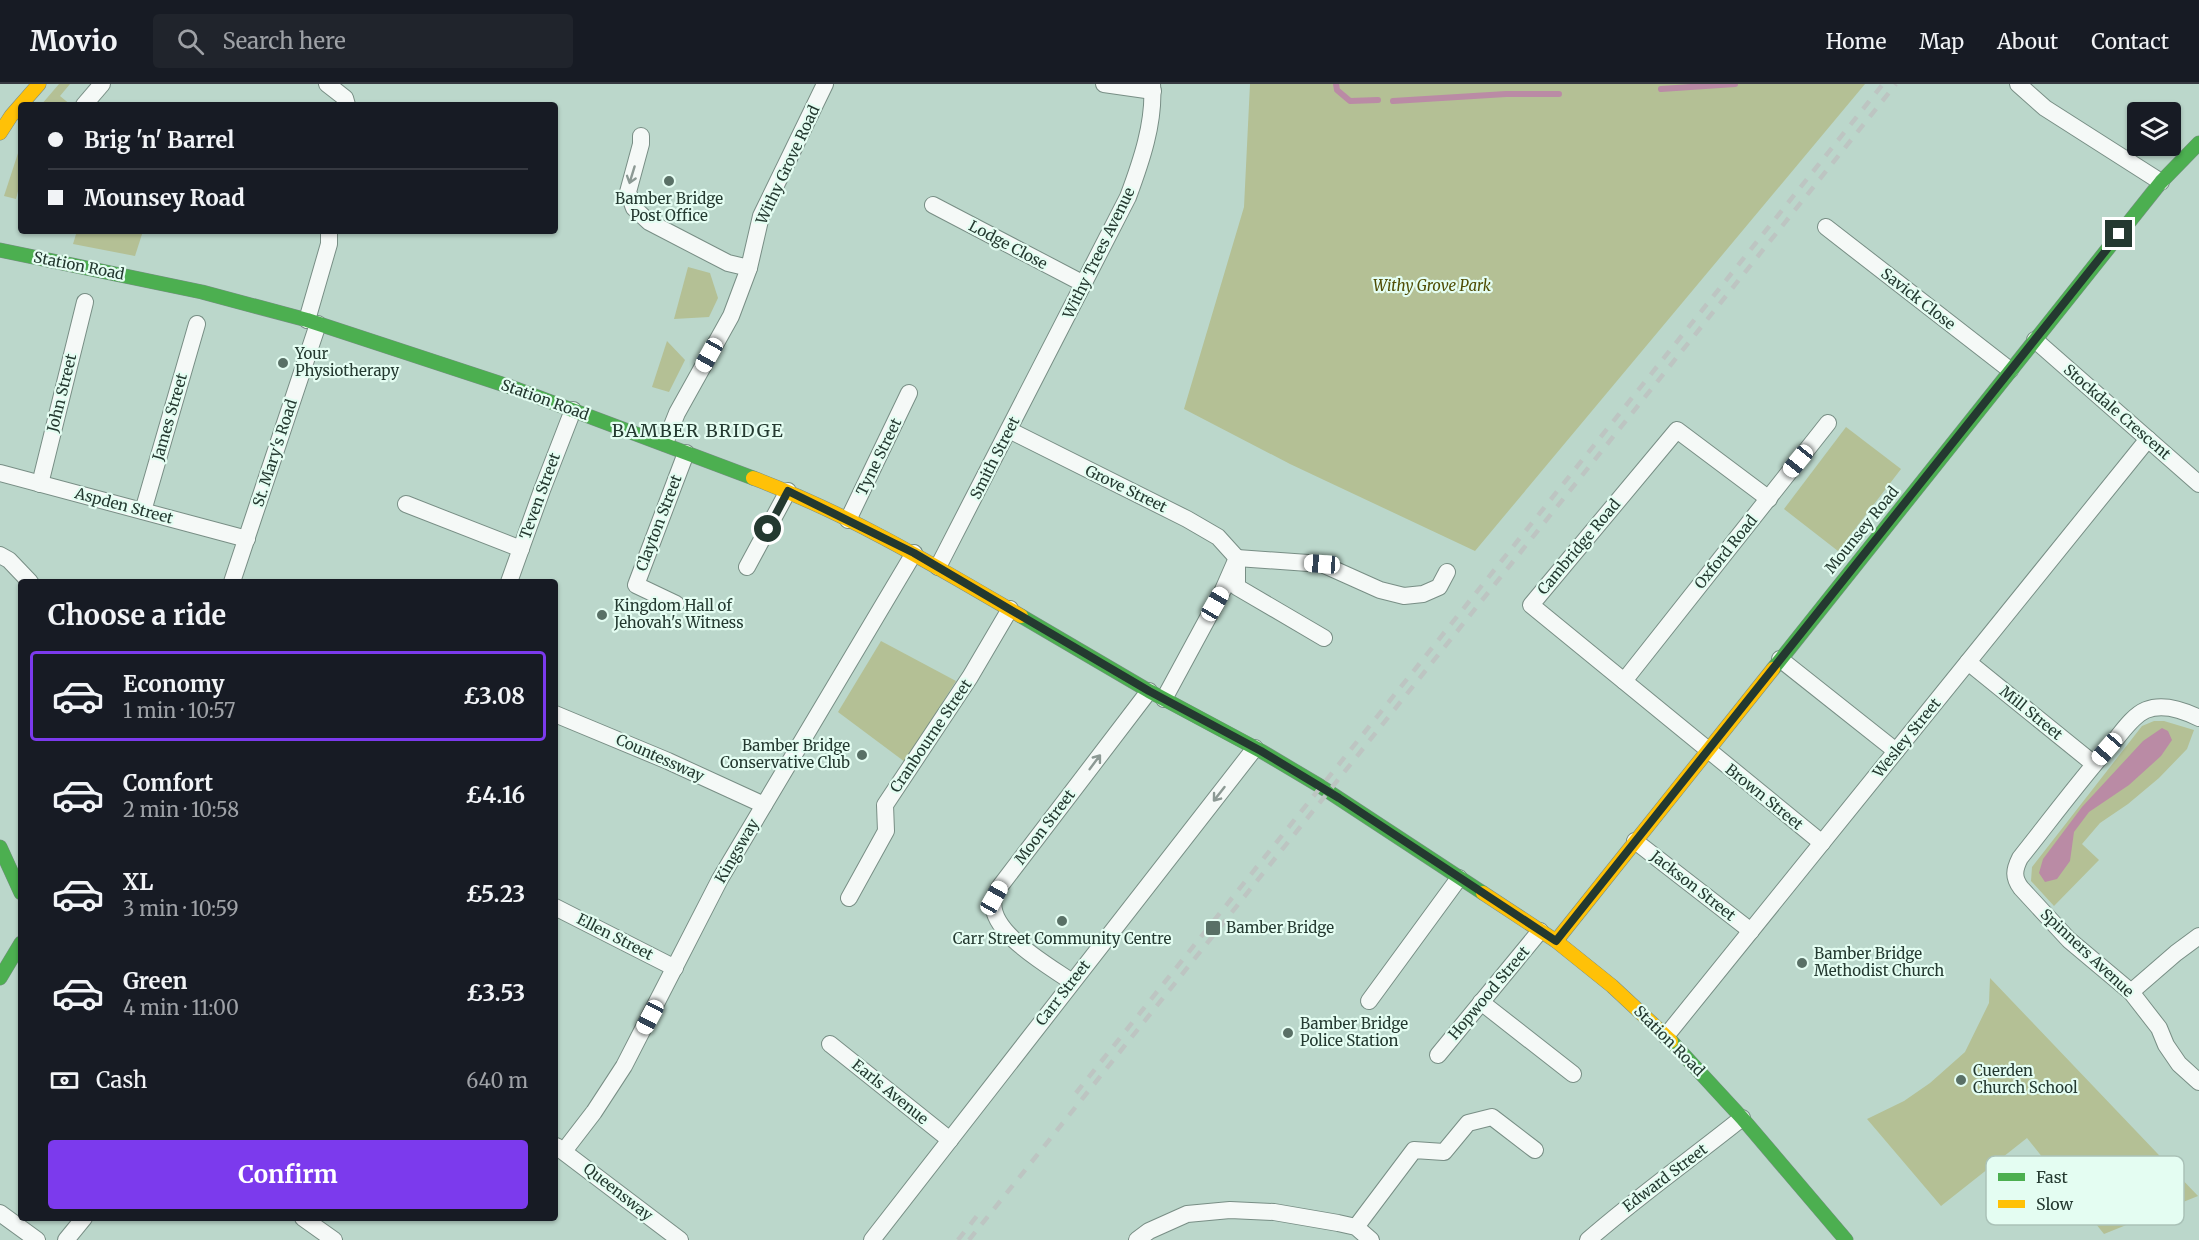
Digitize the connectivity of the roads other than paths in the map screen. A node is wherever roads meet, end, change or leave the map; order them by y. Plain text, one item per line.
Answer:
1 (39, 84) edge
2 (102, 84) edge
3 (327, 84) edge
4 (825, 84) edge
5 (1104, 84) edge
6 (2018, 84) edge
7 (1152, 87) edge
8 (23, 102) edge
9 (89, 102) edge
10 (346, 102) edge
11 (18, 108) edge
12 (0, 133) edge
13 (641, 136) dead end
14 (2199, 143) edge
15 (2161, 182) junction
16 (933, 205) dead end
17 (1826, 227) dead end
18 (328, 234) edge
19 (0, 250) edge
20 (749, 268) junction
21 (1084, 284) junction
22 (84, 302) dead end
23 (313, 322) junction
24 (197, 324) dead end
25 (2035, 340) junction
26 (1051, 349) joint
27 (2010, 370) junction
28 (909, 393) dead end
29 (573, 410) junction
30 (1828, 423) dead end
31 (1009, 430) junction
32 (2148, 439) junction
33 (665, 443) junction
34 (686, 453) junction
35 (0, 473) edge
36 (40, 484) junction
37 (2199, 484) edge
38 (788, 491) junction
39 (1769, 499) junction
40 (406, 504) dead end
41 (143, 510) junction
42 (848, 520) junction
43 (248, 539) junction
44 (521, 549) junction
45 (914, 553) junction
46 (0, 555) edge
47 (1237, 558) junction
48 (747, 567) dead end
49 (938, 567) junction
50 (1447, 572) dead end
51 (27, 579) edge
52 (233, 579) edge
53 (510, 579) edge
54 (676, 604) dead end
55 (1010, 609) junction
56 (1324, 638) dead end
57 (1780, 659) junction
58 (1968, 663) junction
59 (1624, 681) junction
60 (1157, 695) junction
61 (558, 715) edge
62 (2199, 718) edge
63 (1255, 748) junction
64 (1707, 751) junction
65 (1896, 751) junction
66 (2094, 764) junction
67 (764, 805) junction
68 (1635, 841) junction
69 (1822, 843) junction
70 (0, 847) edge
71 (1459, 878) junction
72 (18, 886) edge
73 (849, 898) dead end
74 (558, 909) edge
75 (1540, 931) junction
76 (1751, 931) junction
77 (2199, 936) edge
78 (1556, 941) junction
79 (18, 947) edge
80 (675, 968) junction
81 (0, 978) edge
82 (1071, 982) junction
83 (2131, 992) junction
84 (1369, 1001) dead end
85 (1481, 1002) junction
86 (1666, 1036) junction
87 (830, 1044) dead end
88 (1438, 1055) dead end
89 (1573, 1074) dead end
90 (2199, 1082) edge
91 (1742, 1118) junction
92 (950, 1140) junction
93 (559, 1148) edge
94 (1535, 1150) dead end
95 (0, 1213) edge
96 (82, 1221) edge
97 (307, 1221) edge
98 (1356, 1227) junction
99 (37, 1240) edge
100 (66, 1240) edge
101 (334, 1240) edge
102 (680, 1240) edge
103 (873, 1240) edge
104 (1137, 1240) edge
105 (1371, 1240) edge
106 (1588, 1240) edge
107 (1846, 1240) edge

1 - 8 main road
2 - 9 street
3 - 10 street
4 - 20 street, Withy Grove Road
5 - 7 street
6 - 15 street
7 - 21 street, Withy Trees Avenue
11 - 12 main road
13 -> 20 street
14 - 15 main road, Mounsey Road
15 - 25 main road, Mounsey Road
16 - 21 street, Lodge Close
17 - 27 street, Savick Close
18 - 23 street, St. Mary's Road
19 - 23 main road, Station Road
20 - 33 street, Withy Grove Road
21 - 26 street, Withy Trees Avenue
22 - 36 street, John Street
23 - 29 main road, Station Road
23 - 43 street, St. Mary's Road
24 - 41 street, James Street
25 - 27 main road, Mounsey Road
25 - 32 street, Stockdale Crescent
26 - 31 street, Smith Street
27 - 57 main road, Mounsey Road
28 - 42 street, Tyne Street
29 - 33 main road, Station Road
29 - 44 street, Teven Street
30 - 39 street, Oxford Road
31 - 47 street, Grove Street
31 - 49 street, Smith Street
32 - 37 street, Stockdale Crescent
32 - 58 street, Wesley Street
33 - 34 main road, Station Road
34 - 38 main road, Station Road
34 - 54 street, Clayton Street
35 - 36 street, Aspden Street
36 - 41 street, Aspden Street
38 - 42 main road, Station Road
38 - 48 street
39 - 59 street, Oxford Road
39 - 59 street, Cambridge Road
40 - 44 street
41 - 43 street, Aspden Street
42 - 45 main road, Station Road
43 - 52 street, St. Mary's Road
44 - 53 street, Teven Street
45 - 49 main road, Station Road
45 - 67 street, Kingsway
46 - 51 street
47 - 50 street
47 - 56 street
47 - 60 street, Moon Street
49 - 55 main road, Station Road
55 - 60 main road, Station Road
55 - 73 street, Cranbourne Street
57 - 64 main road, Mounsey Road
57 - 65 street
58 - 65 street, Wesley Street
58 - 66 street, Mill Street
59 - 64 street, Cambridge Road
60 - 63 main road, Station Road
82 -> 60 street, Moon Street
61 - 67 street, Countessway
62 - 66 street
63 - 71 main road, Station Road
63 -> 82 street, Carr Street
64 - 68 main road, Mounsey Road
64 - 69 street, Brown Street
65 - 69 street, Wesley Street
66 - 83 street, Spinners Avenue
67 - 80 street, Kingsway
68 - 76 street, Jackson Street
68 - 78 main road, Mounsey Road
69 - 76 street, Wesley Street
70 - 72 main road
71 - 75 main road, Station Road
71 - 84 street
74 - 80 street, Ellen Street
75 - 78 main road, Station Road
75 - 85 street, Hopwood Street
76 - 86 street, Wesley Street
77 - 83 street
78 - 86 main road, Station Road
79 - 81 main road
80 - 93 street, Kingsway
82 - 92 street, Carr Street
83 - 90 street, Spinners Avenue
85 - 88 street, Hopwood Street
85 - 89 street
86 - 91 main road, Station Road
87 - 92 street, Earls Avenue
91 - 106 street, Edward Street
91 - 107 main road, Station Road
92 - 103 street, Carr Street
93 - 102 street, Queensway
94 - 98 street
95 - 99 street
96 - 100 street
97 - 101 street
98 - 104 street
98 - 105 street

